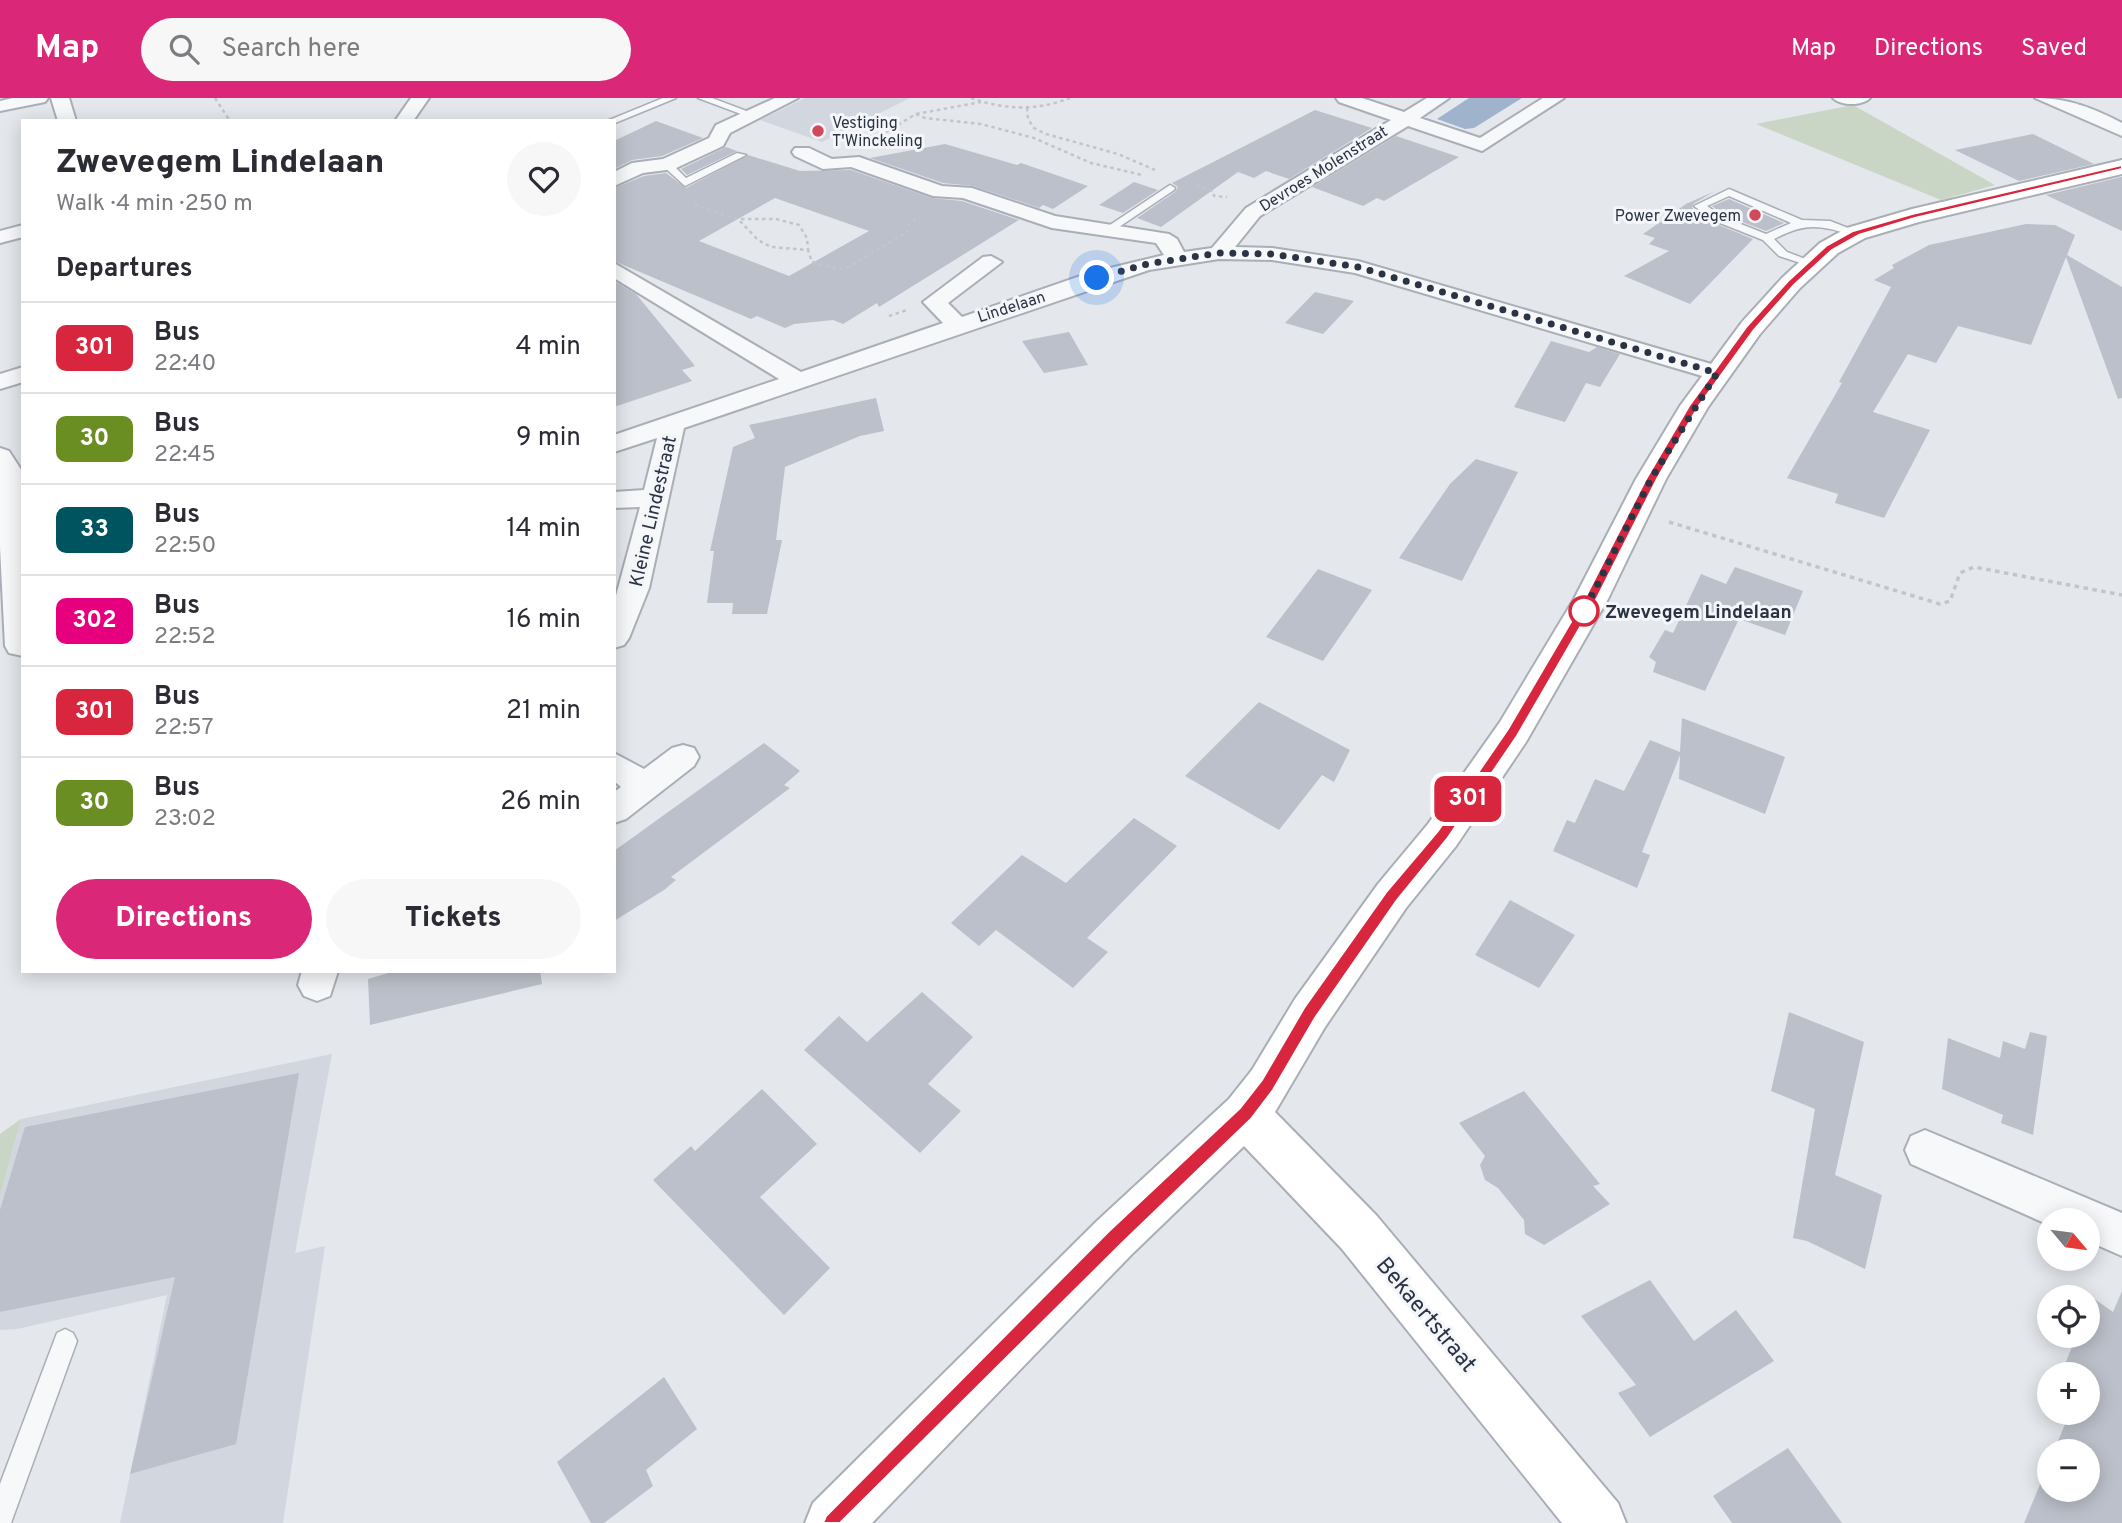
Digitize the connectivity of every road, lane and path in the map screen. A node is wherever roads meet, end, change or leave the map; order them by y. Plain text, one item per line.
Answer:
1 (38, 98) edge
2 (60, 98) edge
3 (215, 98) edge
4 (420, 98) edge
5 (671, 98) edge
6 (703, 98) edge
7 (789, 98) edge
8 (971, 98) edge
9 (1070, 98) edge
10 (1345, 98) edge
11 (1440, 98) edge
12 (1555, 98) edge
13 (1842, 98) edge
14 (1861, 98) edge
15 (2044, 98) edge
16 (981, 102) junction
17 (0, 106) edge
18 (1027, 108) junction
19 (916, 114) junction
20 (752, 115) junction
21 (1404, 118) junction
22 (66, 119) edge
23 (229, 119) edge
24 (405, 119) edge
25 (616, 119) edge
26 (2122, 130) edge
27 (1046, 134) junction
28 (1034, 138) junction
29 (802, 152) dead end
30 (741, 155) dead end
31 (830, 164) junction
32 (667, 165) junction
33 (2122, 167) edge
34 (1153, 169) junction
35 (1158, 171) dead end
36 (616, 179) edge
37 (685, 183) junction
38 (1192, 184) dead end
39 (1170, 188) dead end
40 (959, 192) junction
41 (1263, 205) junction
42 (740, 219) junction
43 (1052, 222) junction
44 (1798, 222) junction
45 (1109, 229) junction
46 (21, 231) edge
47 (1856, 233) junction
48 (1030, 236) dead end
49 (0, 237) edge
50 (1767, 238) junction
51 (808, 250) junction
52 (1219, 253) junction
53 (1176, 260) junction
54 (991, 262) dead end
55 (1810, 263) junction
56 (616, 270) edge
57 (957, 324) junction
58 (1717, 373) junction
59 (21, 375) edge
60 (796, 379) junction
61 (0, 382) edge
62 (673, 422) junction
63 (616, 442) edge
64 (0, 456) edge
65 (616, 459) edge
66 (658, 498) junction
67 (616, 500) edge
68 (1635, 512) junction
69 (2122, 595) edge
70 (616, 633) edge
71 (14, 648) edge
72 (683, 757) dead end
73 (616, 766) edge
74 (641, 789) junction
75 (616, 808) edge
76 (1245, 1114) junction
77 (1925, 1150) dead end
78 (2059, 1208) edge
79 (2100, 1226) edge
80 (2122, 1235) edge
81 (65, 1341) dead end
82 (0, 1518) edge
83 (833, 1523) edge
84 (1598, 1523) edge

1 - 17 street
2 - 22 street
3 - 23 path
4 - 24 street
5 - 25 lane
6 - 20 lane
7 - 20 street
8 - 16 path
9 - 18 path
10 - 21 street
11 - 21 street, Devroes Molenstraat
12 - 21 street, Devroes Molenstraat
13 - 14 street
15 - 26 street
16 - 18 path
16 - 19 path
18 - 27 path
19 - 28 path
19 - 31 path
20 - 32 street
21 - 41 street, Devroes Molenstraat
27 - 28 path
27 - 34 path
28 - 34 path
29 - 31 street
30 - 37 lane
31 - 40 street
32 - 36 street
32 - 37 lane
33 - 47 main road
34 - 35 path
37 - 42 path
38 - 41 path
39 - 45 lane
40 - 43 street
40 - 51 path
41 - 52 street, Devroes Molenstraat
42 - 51 path
42 - 51 path
43 - 45 street
43 - 48 street
44 - 47 lane
44 - 50 lane
44 - 50 lane
45 - 53 street
46 - 49 street
47 - 55 main road
50 - 55 lane
52 - 53 street, Lindelaan
52 - 58 street, Lindelaan
53 - 57 street, Lindelaan
54 - 57 street, Lindelaan
55 - 58 main road
56 - 60 street
57 - 60 street, Lindelaan
58 - 68 main road
59 - 61 street
60 - 62 street, Lindelaan
62 - 63 street, Lindelaan
62 - 65 street, Lindelaan
62 - 66 street, Kleine Lindestraat
64 - 71 street
66 - 67 street
66 - 70 street, Kleine Lindestraat
68 - 69 path
68 - 76 main road
72 - 74 street
73 - 74 street
74 - 75 street
76 - 83 main road
76 - 84 main road, Bekaertstraat
77 - 78 street
79 - 80 street
81 - 82 lane

